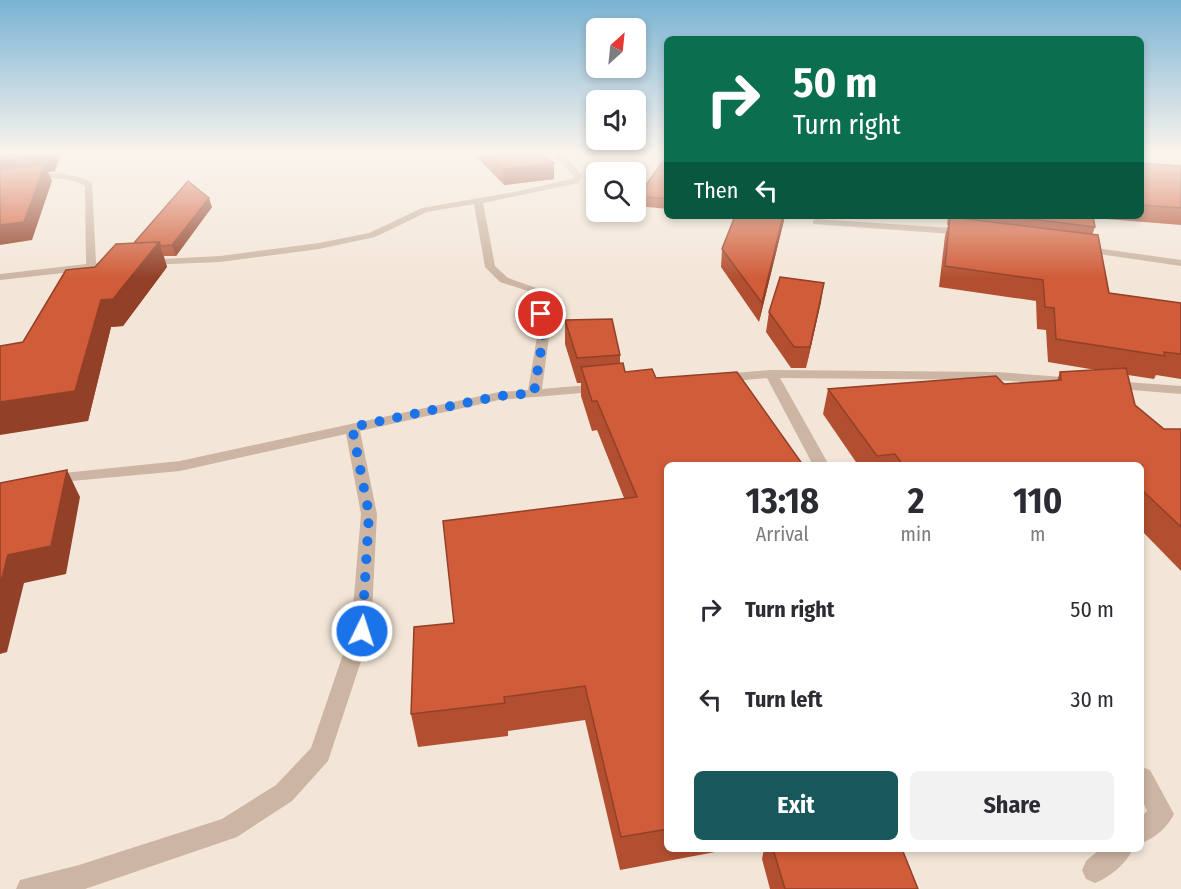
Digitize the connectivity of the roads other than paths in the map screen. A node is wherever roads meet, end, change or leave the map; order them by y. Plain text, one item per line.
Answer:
1 (88, 195) edge
2 (504, 195) edge
3 (478, 200) junction
4 (816, 222) dead end
5 (982, 234) edge
6 (1076, 248) edge
7 (126, 263) edge
8 (138, 263) edge
9 (1181, 263) edge
10 (91, 265) junction
11 (0, 277) edge
12 (771, 374) junction
13 (712, 379) edge
14 (617, 386) edge
15 (1181, 390) edge
16 (534, 393) junction
17 (352, 427) junction
18 (820, 462) edge
19 (31, 480) edge
20 (1144, 782) edge
21 (1144, 829) edge
22 (1116, 852) edge
23 (1095, 870) dead end
24 (29, 889) edge

1 - 10 street
2 - 3 street
3 - 8 street
3 - 16 street
4 - 5 street
6 - 9 street
7 - 10 street
10 - 11 street
12 - 13 street
12 - 15 street
12 - 18 street
14 - 16 street
16 - 17 street
17 - 19 street
17 - 24 street
20 - 21 street
22 - 23 street

